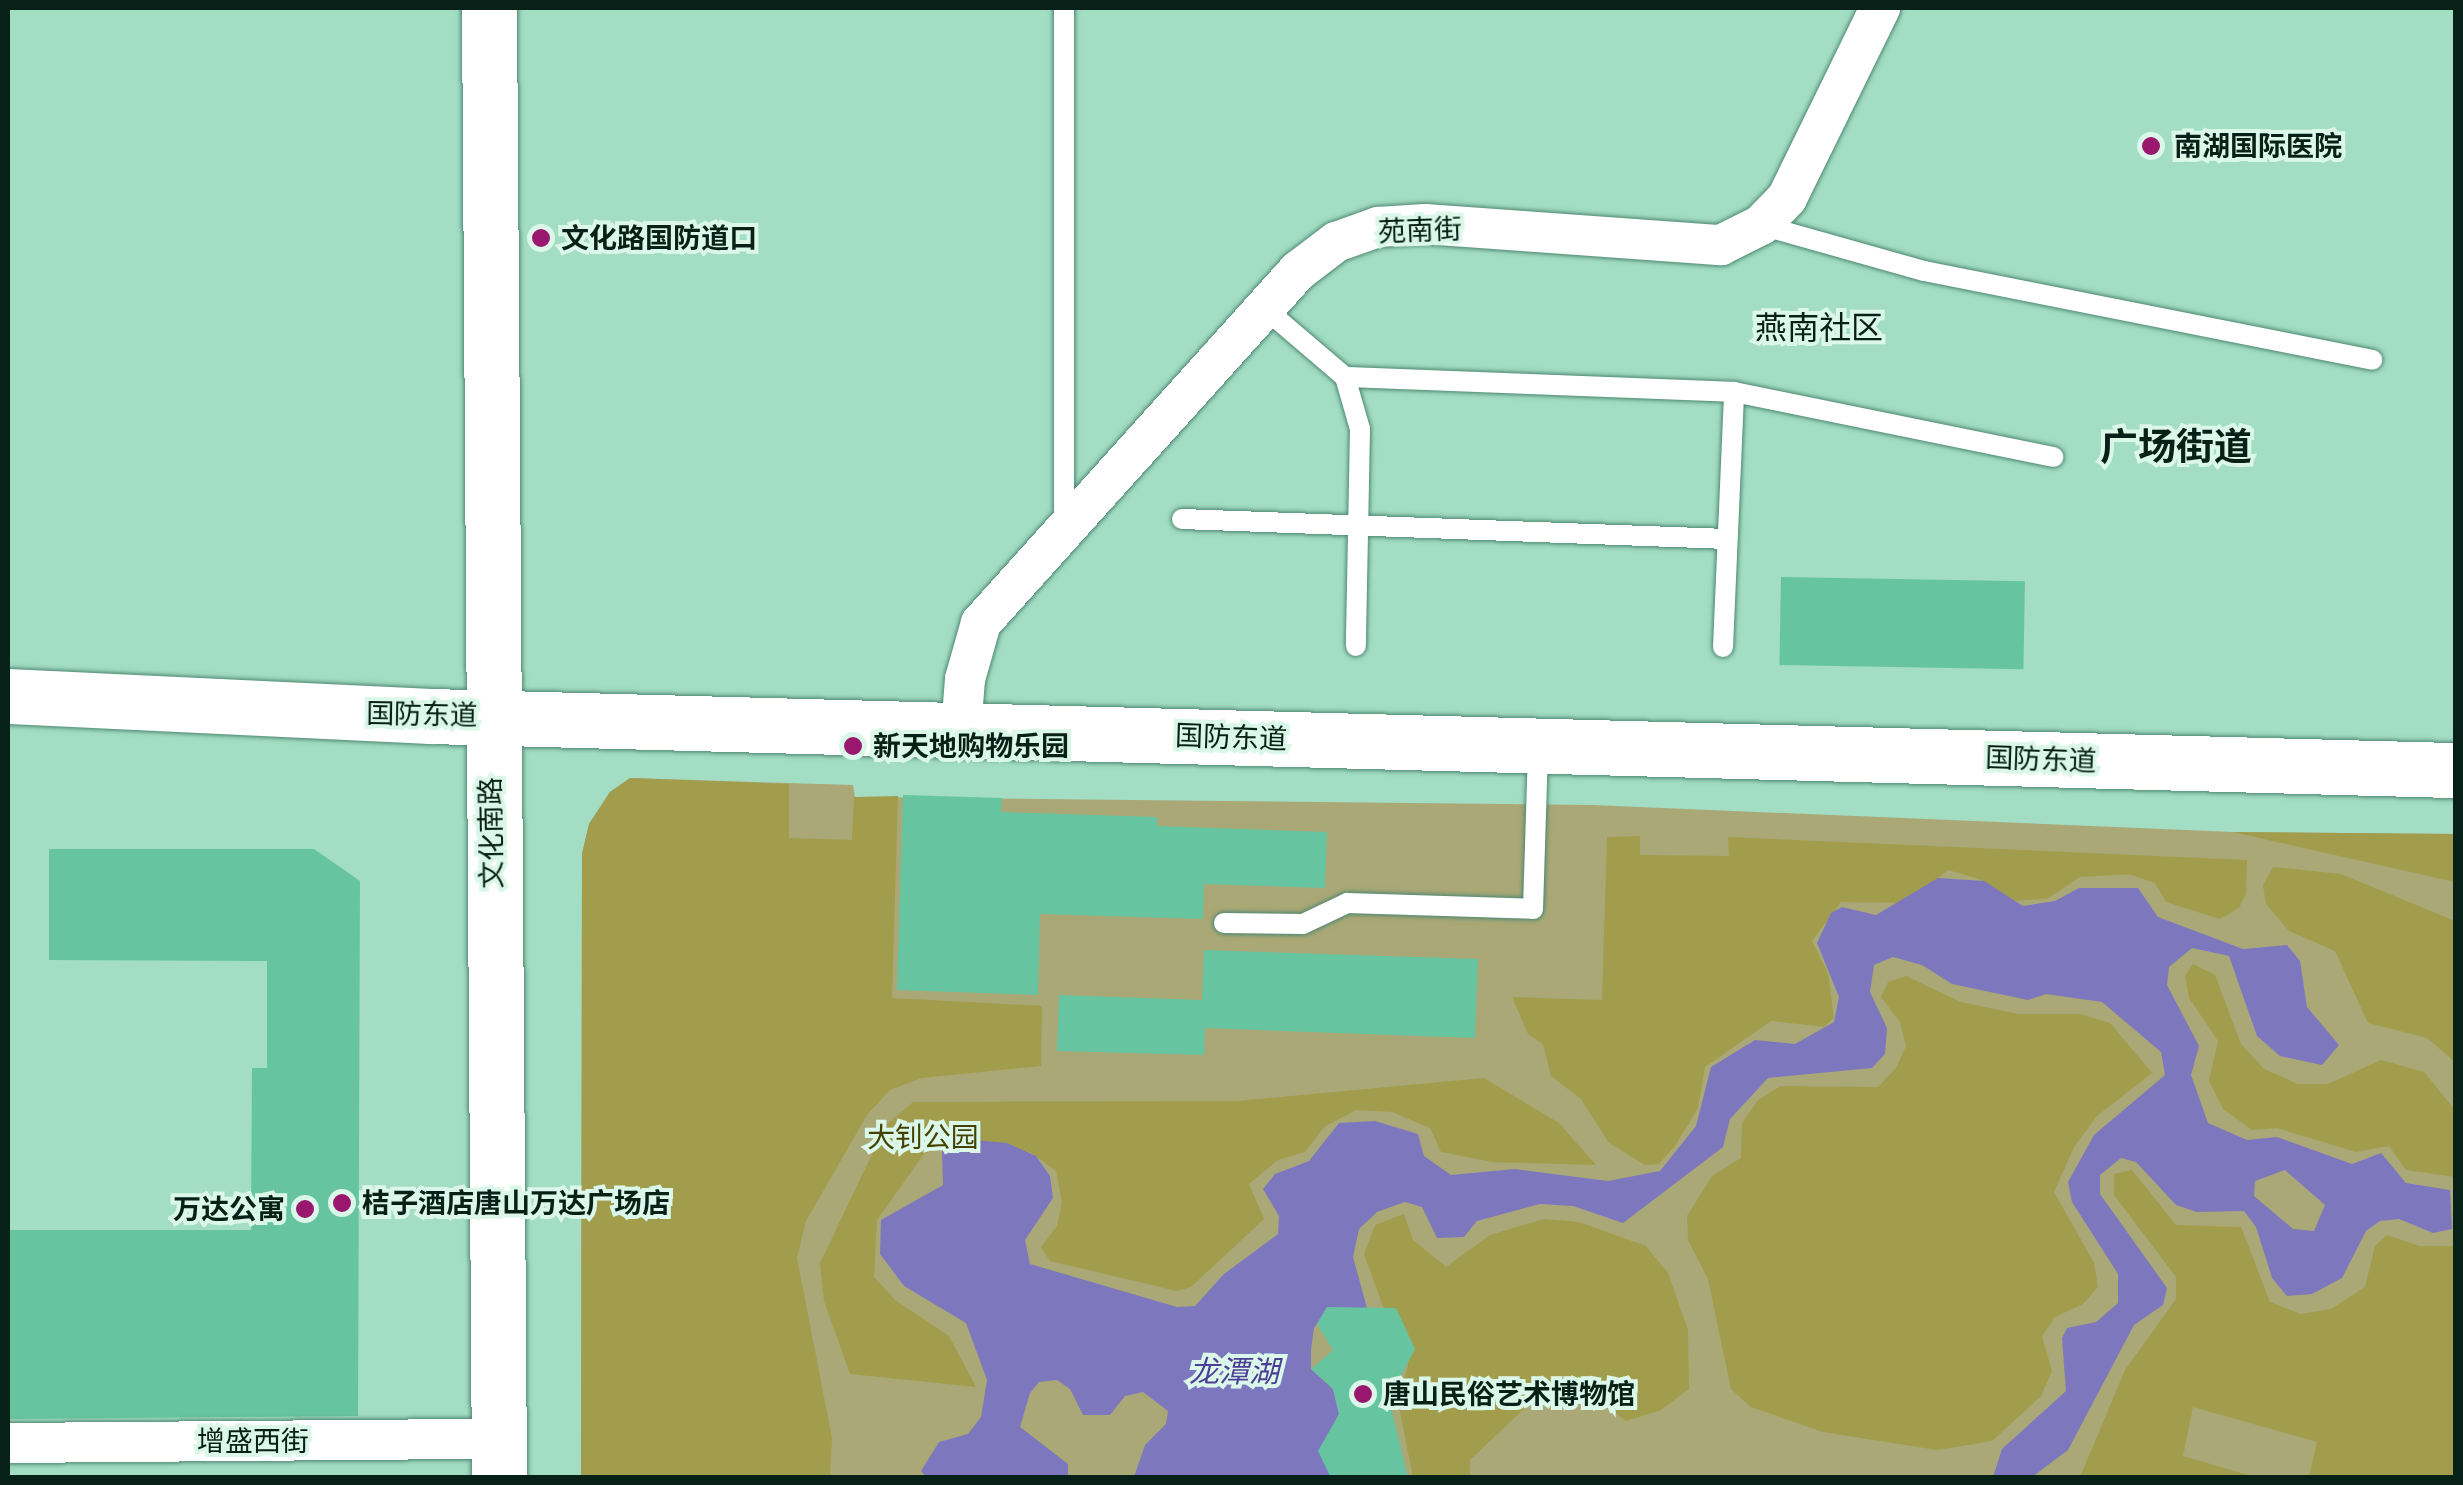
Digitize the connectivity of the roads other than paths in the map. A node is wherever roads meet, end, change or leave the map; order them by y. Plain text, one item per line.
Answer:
1 (490, 8) edge
2 (1064, 8) edge
3 (1880, 8) edge
4 (1761, 225) junction
5 (1263, 306) junction
6 (2372, 360) dead end
7 (1345, 378) junction
8 (1734, 392) junction
9 (2053, 457) dead end
10 (1182, 519) dead end
11 (1064, 526) junction
12 (1358, 526) junction
13 (1727, 539) junction
14 (1356, 646) dead end
15 (1722, 647) dead end
16 (8, 696) edge
17 (489, 715) junction
18 (960, 730) junction
19 (1538, 745) junction
20 (2456, 770) edge
21 (1224, 923) dead end
22 (8, 1443) edge
23 (499, 1458) edge

1 - 17 street, 文化南路
2 - 11 lane
3 - 4 street, 苑南街
4 - 5 street, 苑南街
4 - 6 lane
5 - 7 lane
5 - 11 street, 苑南街
7 - 8 lane
7 - 12 lane
8 - 9 lane
8 - 13 lane
10 - 12 lane
11 - 18 street, 苑南街
12 - 13 lane
12 - 14 lane
13 - 15 lane
16 - 17 street, 国防东道
17 - 18 street, 国防东道
17 - 23 street, 文化南路
18 - 19 street, 国防东道
19 - 20 street, 国防东道
19 - 21 lane
22 - 23 street, 增盛西街

